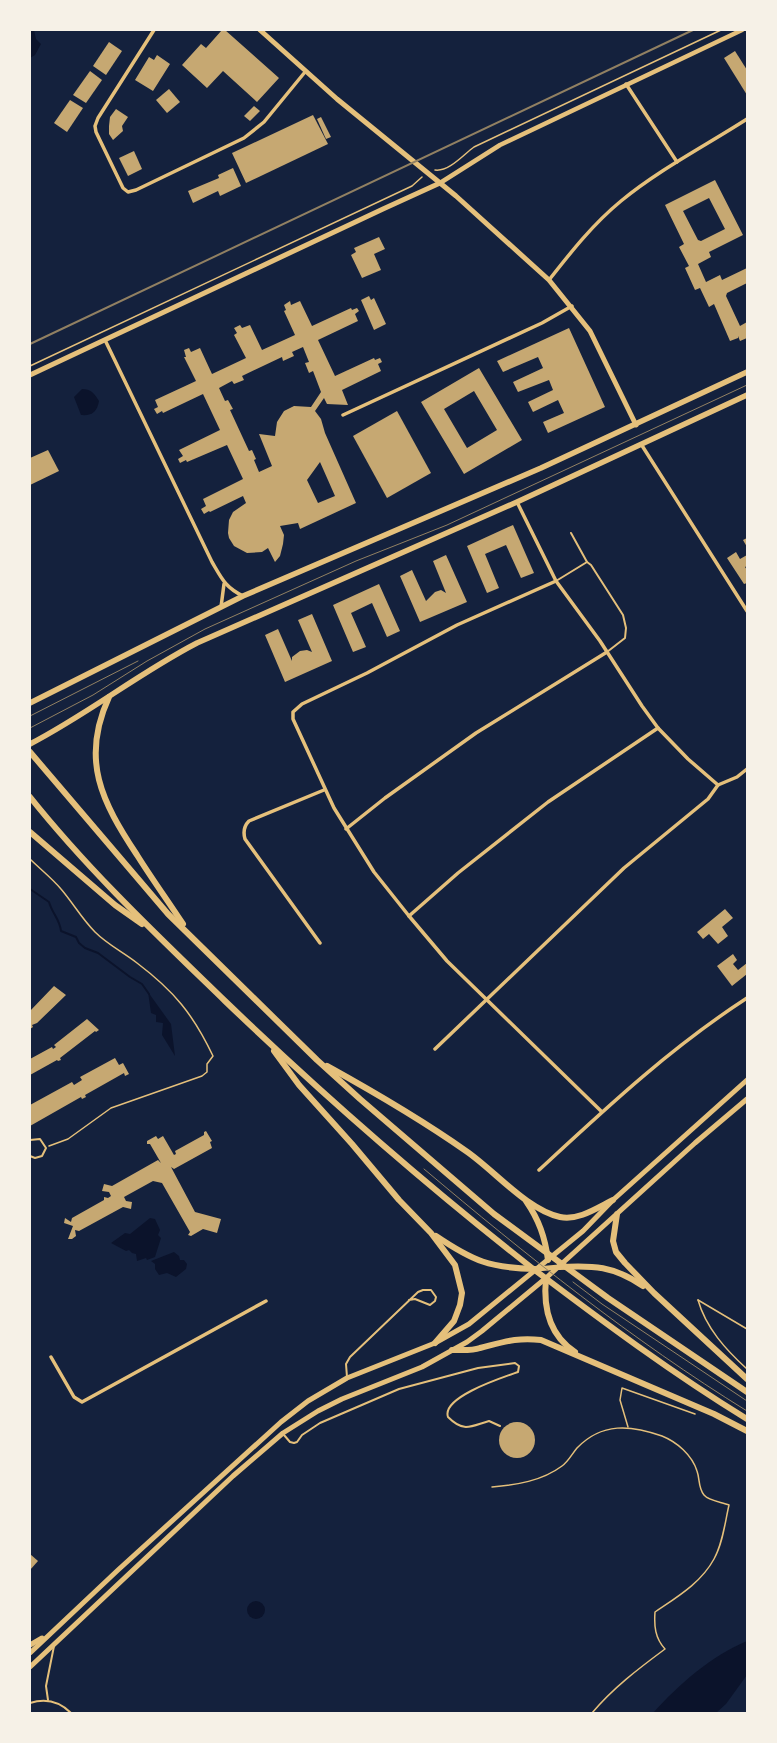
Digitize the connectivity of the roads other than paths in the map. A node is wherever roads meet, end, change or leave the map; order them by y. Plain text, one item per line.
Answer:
1 (154, 30) edge
2 (260, 30) edge
3 (742, 30) edge
4 (306, 72) junction
5 (626, 84) junction
6 (747, 119) edge
7 (677, 162) junction
8 (440, 183) junction
9 (549, 280) junction
10 (572, 306) junction
11 (105, 340) junction
12 (747, 372) edge
13 (30, 376) edge
14 (747, 395) edge
15 (343, 415) dead end
16 (636, 424) junction
17 (642, 444) junction
18 (517, 502) junction
19 (571, 533) dead end
20 (587, 562) junction
21 (556, 581) junction
22 (224, 584) junction
23 (243, 596) junction
24 (221, 607) junction
25 (747, 611) edge
26 (607, 652) junction
27 (110, 697) junction
28 (30, 703) edge
29 (658, 728) junction
30 (30, 744) edge
31 (30, 752) edge
32 (747, 769) edge
33 (718, 785) junction
34 (324, 790) junction
35 (30, 797) edge
36 (346, 829) junction
37 (30, 832) edge
38 (409, 916) junction
39 (154, 932) junction
40 (191, 937) junction
41 (320, 943) dead end
42 (747, 998) edge
43 (488, 1000) junction
44 (267, 1041) junction
45 (435, 1049) dead end
46 (317, 1060) junction
47 (747, 1080) edge
48 (747, 1099) edge
49 (601, 1111) junction
50 (30, 1140) edge
51 (30, 1156) edge
52 (540, 1170) dead end
53 (525, 1199) junction
54 (613, 1200) junction
55 (617, 1214) junction
56 (431, 1233) junction
57 (548, 1260) junction
58 (559, 1267) junction
59 (547, 1268) junction
60 (536, 1269) junction
61 (546, 1278) junction
62 (654, 1293) junction
63 (266, 1300) dead end
64 (409, 1300) junction
65 (435, 1343) junction
66 (452, 1350) junction
67 (51, 1357) dead end
68 (592, 1363) junction
69 (745, 1377) edge
70 (347, 1378) junction
71 (747, 1392) edge
72 (747, 1419) edge
73 (500, 1426) dead end
74 (747, 1430) edge
75 (283, 1433) junction
76 (49, 1635) junction
77 (54, 1644) junction
78 (30, 1645) edge
79 (30, 1653) edge
80 (30, 1667) edge
81 (48, 1700) junction
82 (30, 1703) edge
83 (71, 1713) edge

1 - 4 street
2 - 4 main road
3 - 5 street
4 - 8 main road
5 - 7 street
5 - 8 street
6 - 7 street
7 - 9 street
8 - 9 main road
8 - 11 main road
9 - 10 main road
10 - 15 street
10 - 16 main road
11 - 13 main road
11 - 22 street
12 - 16 main road
14 - 17 main road
16 - 23 main road
17 - 18 main road
17 - 25 street
18 - 21 street
18 - 27 main road
19 - 20 lane
20 - 21 lane
20 - 26 lane
21 - 26 street
21 - 34 street
22 - 23 street
22 - 24 street
23 - 24 main road
24 - 28 main road
26 - 29 street
26 - 36 street
27 - 30 main road
27 - 40 highway
29 - 33 street
29 - 38 street
31 - 40 highway
32 - 33 street
33 - 43 street
34 - 36 street
34 - 41 street
35 - 39 highway
36 - 38 street
37 - 39 highway
38 - 43 street
39 - 44 highway
40 - 46 highway
42 - 49 street
43 - 45 street
43 - 49 street
44 - 56 highway
44 - 72 highway
46 - 53 highway
46 - 71 highway
47 - 54 main road
48 - 55 main road
49 - 52 street
50 - 51 lane
53 - 54 highway
53 - 57 highway
54 - 57 main road
55 - 58 main road
55 - 62 highway
56 - 60 highway
56 - 65 highway
57 - 59 main road
57 - 60 main road
58 - 59 main road
58 - 61 main road
58 - 62 highway
59 - 60 main road
59 - 61 main road
60 - 65 main road
61 - 66 main road
61 - 68 highway
62 - 69 highway
63 - 67 street
64 - 64 lane
64 - 70 lane
65 - 70 main road
66 - 68 highway
66 - 75 main road
68 - 74 highway
70 - 76 main road
73 - 75 lane
75 - 77 main road
76 - 78 main road
76 - 79 main road
77 - 80 main road
77 - 81 lane
81 - 82 lane
81 - 83 lane

